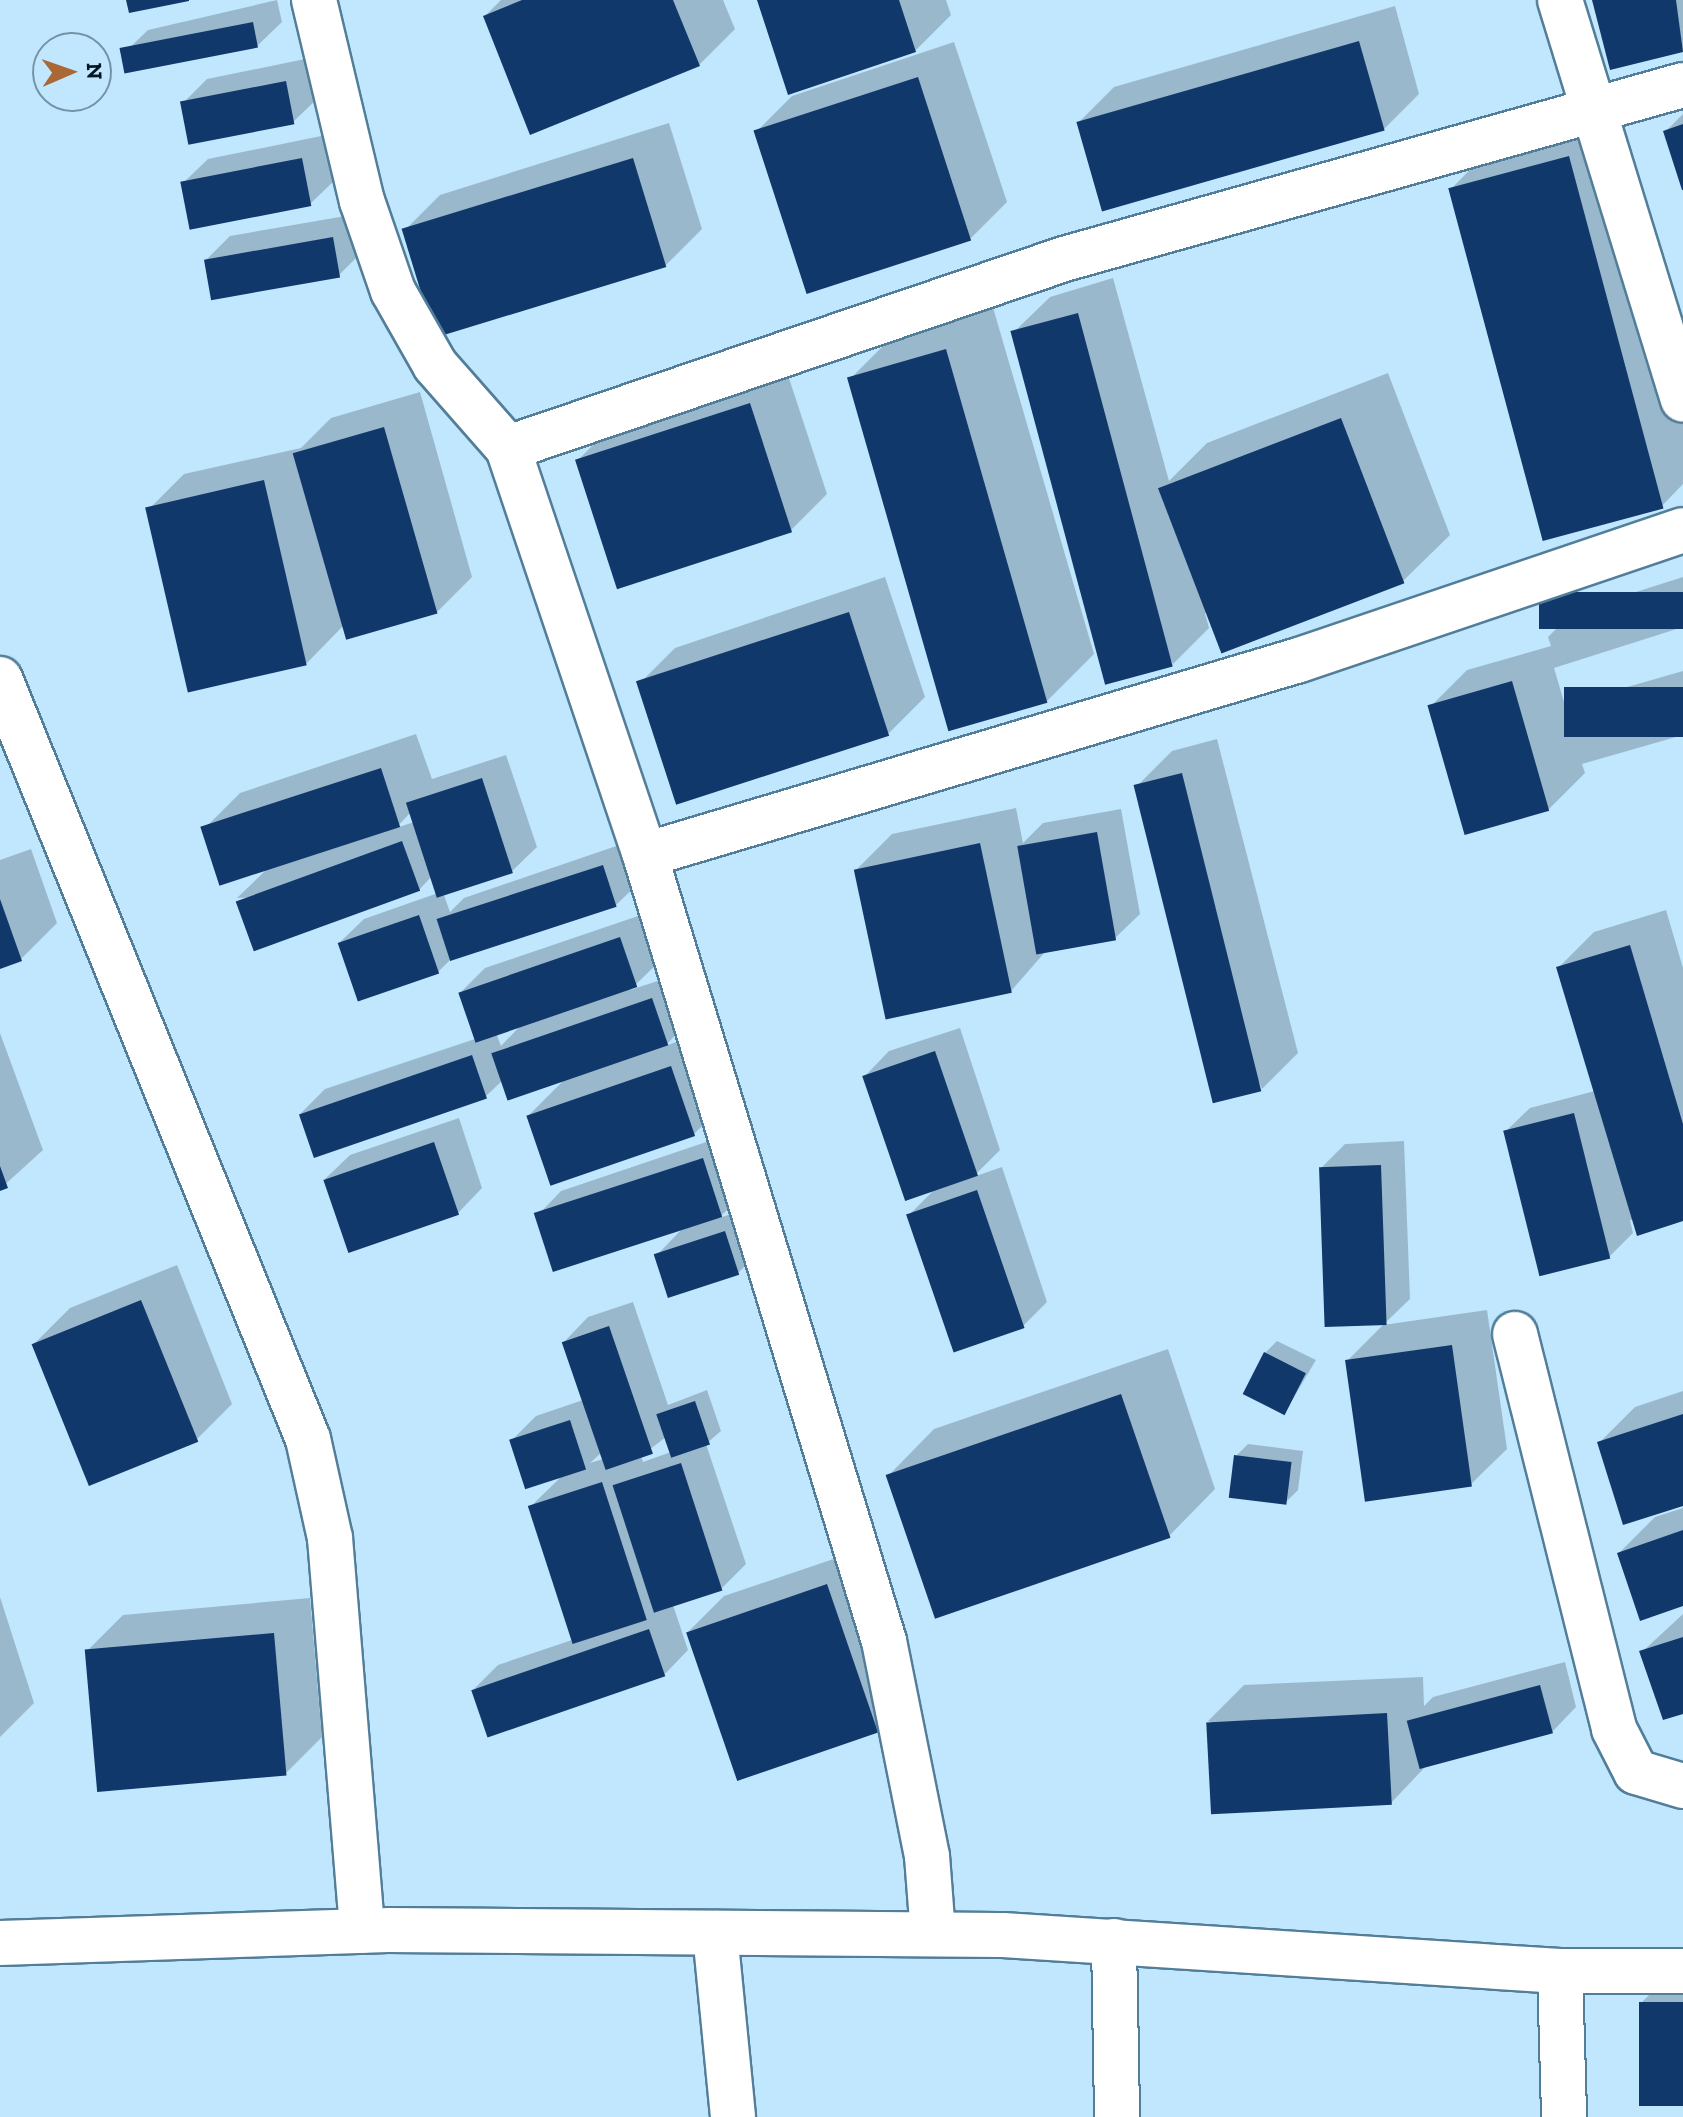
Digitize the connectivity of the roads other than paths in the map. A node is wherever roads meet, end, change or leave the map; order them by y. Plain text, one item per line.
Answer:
1 (314, 0) edge
2 (1560, 0) edge
3 (1683, 85) edge
4 (1596, 115) junction
5 (1683, 400) edge
6 (508, 448) junction
7 (1683, 530) edge
8 (0, 679) edge
9 (645, 855) junction
10 (1515, 1334) dead end
11 (1683, 1786) edge
12 (362, 1931) junction
13 (715, 1933) junction
14 (933, 1934) junction
15 (1114, 1941) junction
16 (0, 1943) edge
17 (1560, 1971) junction
18 (1683, 1971) edge
19 (733, 2117) edge
20 (1117, 2117) edge
21 (1564, 2117) edge

1 - 6 street
2 - 4 street
3 - 4 street
4 - 5 street
4 - 6 street
6 - 9 street
7 - 9 street
8 - 12 street
9 - 14 street
10 - 11 street
12 - 13 street
12 - 16 street
13 - 14 street
13 - 19 street
14 - 15 street
15 - 17 street
15 - 20 street
17 - 18 street
17 - 21 street

